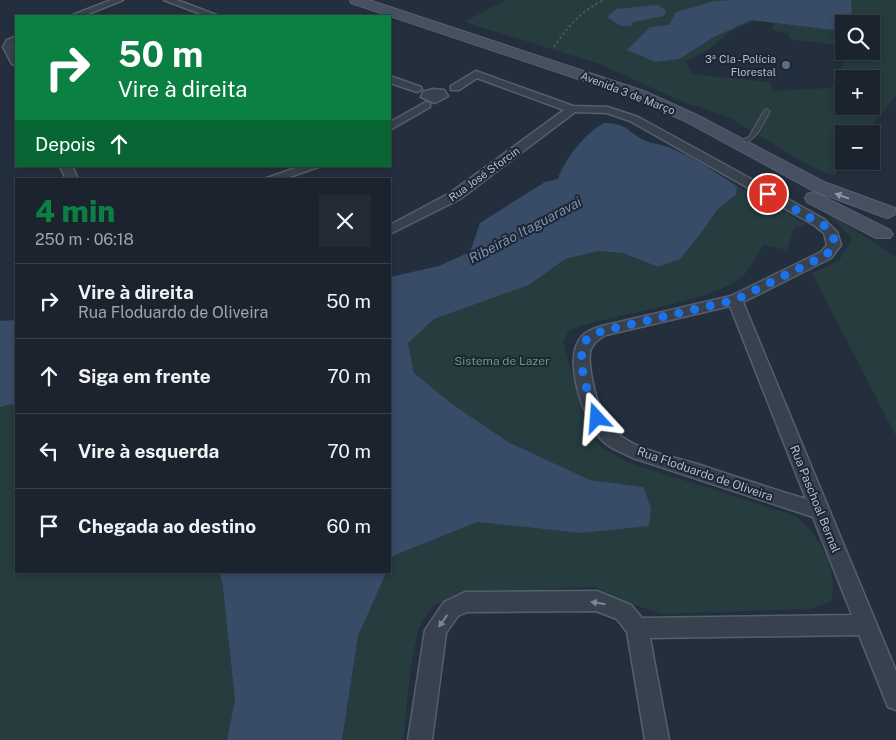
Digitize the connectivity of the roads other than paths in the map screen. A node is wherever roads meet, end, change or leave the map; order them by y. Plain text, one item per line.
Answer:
1 (119, 0) edge
2 (168, 0) edge
3 (351, 2) edge
4 (78, 15) edge
5 (211, 15) edge
6 (381, 15) edge
7 (391, 19) edge
8 (13, 40) edge
9 (15, 60) edge
10 (391, 80) edge
11 (455, 88) joint
12 (431, 96) junction
13 (572, 109) junction
14 (767, 111) dead end
15 (391, 126) edge
16 (739, 143) junction
17 (312, 167) edge
18 (273, 178) edge
19 (892, 212) edge
20 (391, 229) edge
21 (891, 237) edge
22 (735, 300) junction
23 (821, 512) junction
24 (865, 625) junction
25 (637, 628) junction
26 (896, 699) edge
27 (420, 740) edge
28 (657, 740) edge

1 - 4 street
2 - 5 street
3 - 6 main road, Avenida 3 de Março
3 - 16 main road, Avenida 3 de Março
7 - 21 main road, Avenida 3 de Março
8 - 9 street
10 - 12 street
11 - 12 street
11 - 13 street
12 - 15 street
13 - 20 street, Rua José Sforcin
13 - 22 street
14 - 16 lane
19 -> 16 main road, Avenida 3 de Março
17 - 18 street
19 - 21 main road
22 - 23 street, Rua Paschoal Bernal
22 - 23 street, Rua Floduardo de Oliveira
23 - 24 street, Rua Paschoal Bernal
24 - 25 street
24 - 26 street, Rua Paschoal Bernal
25 -> 27 street
25 - 28 street

